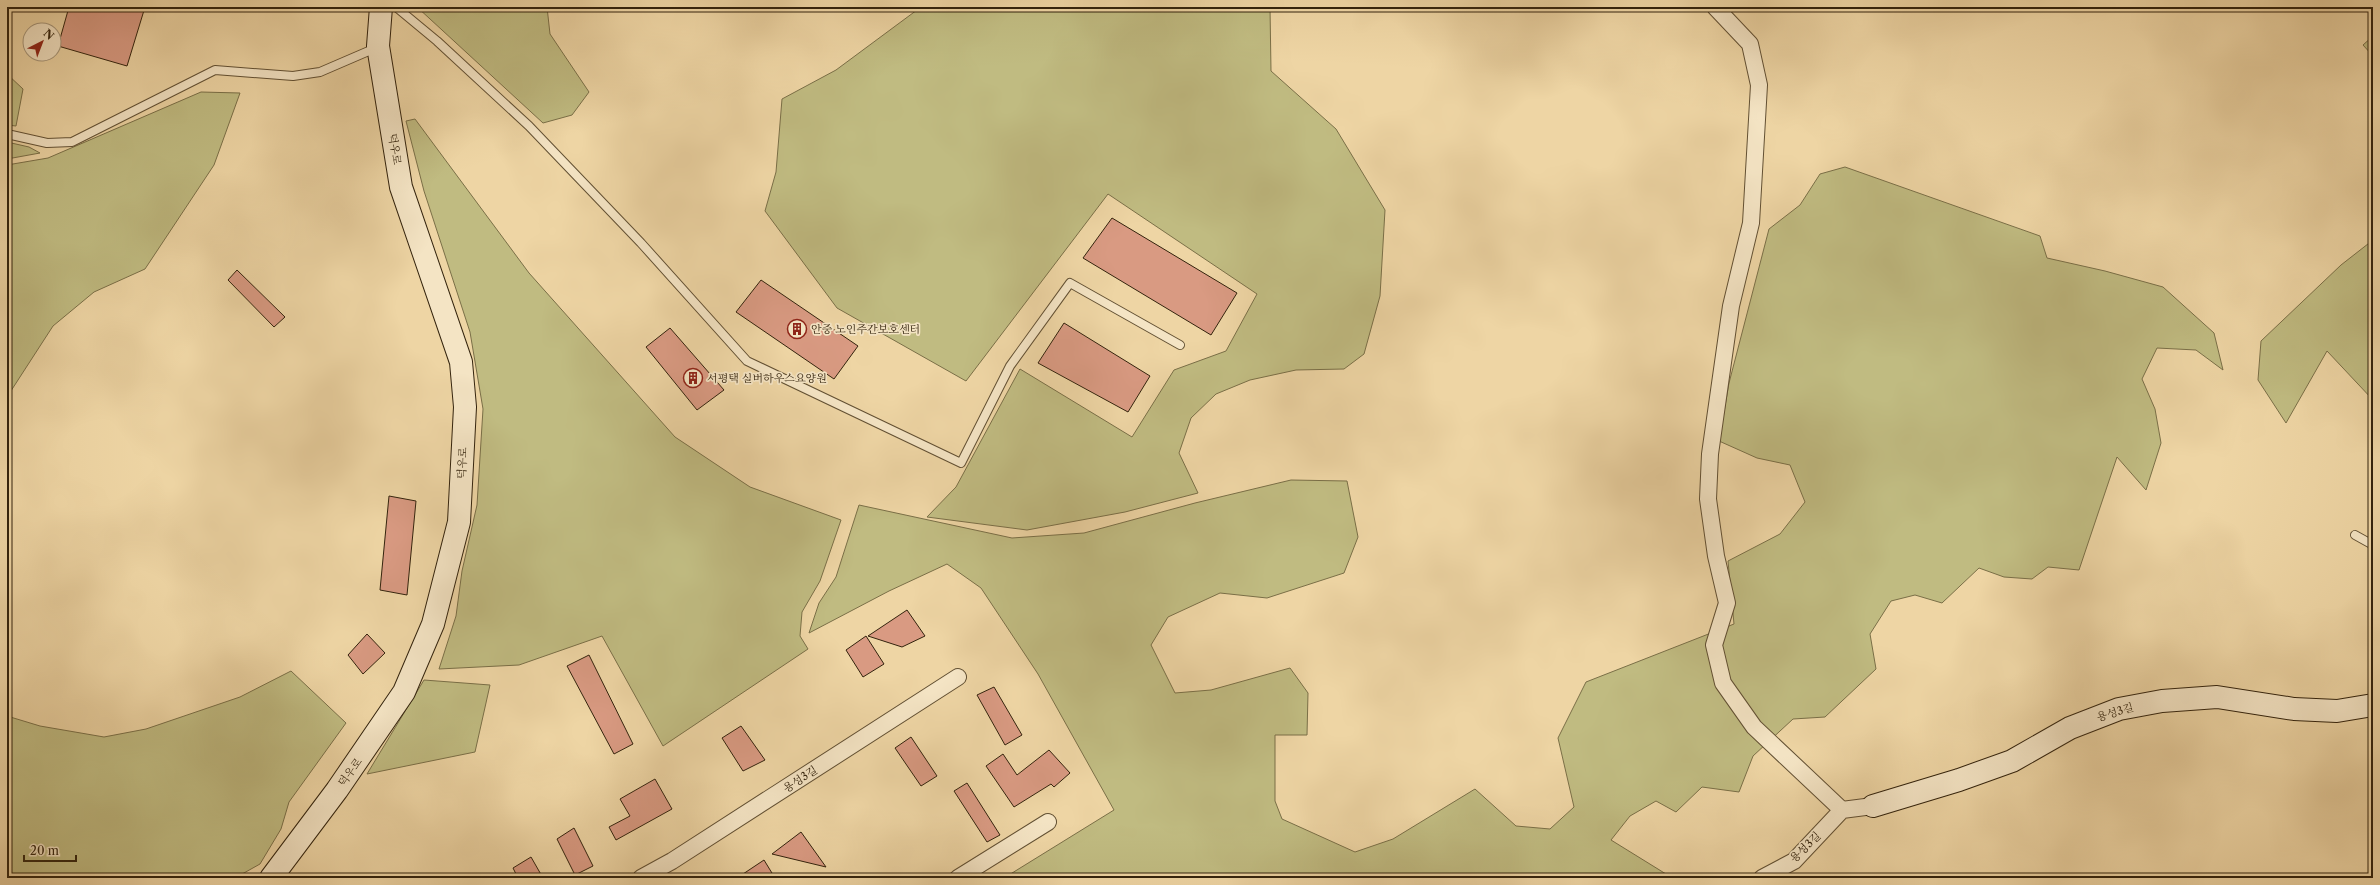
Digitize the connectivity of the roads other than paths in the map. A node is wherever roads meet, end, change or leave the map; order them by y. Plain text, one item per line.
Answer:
1 (381, 7) edge
2 (396, 7) edge
3 (1715, 7) edge
4 (378, 46) junction
5 (7, 134) edge
6 (1180, 345) dead end
7 (2355, 535) dead end
8 (2373, 545) edge
9 (958, 677) dead end
10 (2373, 705) edge
11 (1873, 806) joint
12 (1842, 810) junction
13 (1048, 822) dead end
14 (271, 878) edge
15 (641, 878) edge
16 (958, 878) edge
17 (1762, 878) edge

1 - 4 street, 덕우로
2 - 6 lane
3 - 12 street
4 - 5 lane
4 - 14 street, 덕우로
7 - 8 lane
9 - 15 street, 용성3길
10 - 11 street, 용성3길
11 - 12 street
12 - 17 street, 용성3길
13 - 16 street

